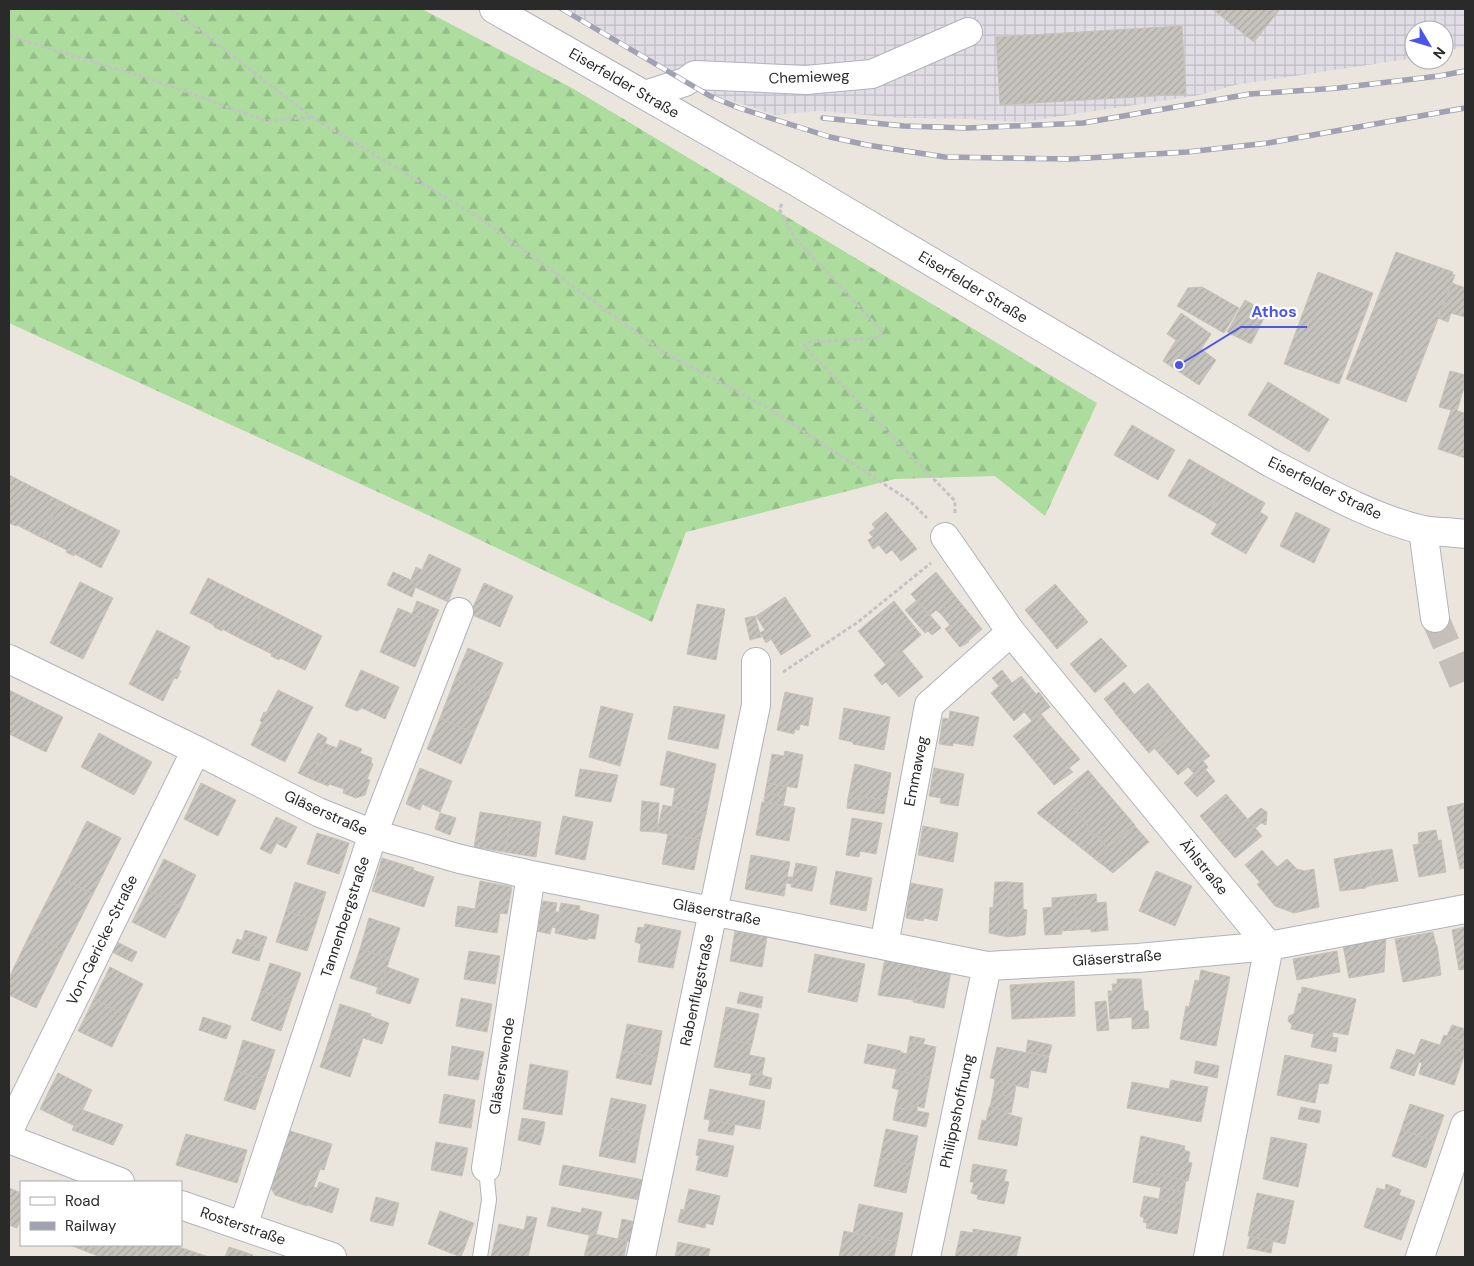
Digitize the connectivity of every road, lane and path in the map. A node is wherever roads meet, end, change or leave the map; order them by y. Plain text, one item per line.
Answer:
1 (171, 9) edge
2 (507, 12) edge
3 (968, 32) dead end
4 (9, 36) edge
5 (645, 95) junction
6 (312, 117) junction
7 (795, 181) junction
8 (1423, 530) junction
9 (1465, 534) edge
10 (945, 537) junction
11 (459, 612) dead end
12 (1435, 618) tunnel mouth
13 (1011, 632) junction
14 (9, 659) edge
15 (756, 662) dead end
16 (756, 705) junction
17 (196, 750) junction
18 (373, 834) junction
19 (531, 875) junction
20 (1465, 908) edge
21 (713, 912) junction
22 (884, 945) junction
23 (1269, 946) junction
24 (987, 966) junction
25 (1465, 1125) edge
26 (9, 1130) edge
27 (9, 1139) edge
28 (486, 1168) joint
29 (117, 1181) edge
30 (182, 1205) edge
31 (243, 1226) junction
32 (332, 1257) edge
33 (480, 1257) edge
34 (642, 1257) edge
35 (926, 1257) edge
36 (1208, 1257) edge
37 (1420, 1257) edge

1 - 6 path
2 - 5 street, Eiserfelder Straße
3 - 5 street, Chemieweg
4 - 6 path
5 - 7 street, Eiserfelder Straße
6 - 10 path
7 - 8 street, Eiserfelder Straße
7 - 10 path
8 - 9 street, Eiserfelder Straße
8 - 12 street
10 - 13 street, Ählstraße
10 - 16 path
11 - 18 street, Tannenbergstraße
13 - 22 street, Emmaweg
13 - 23 street, Ählstraße
14 - 17 street, Gläserstraße
15 - 16 street, Rabenflugstraße
16 - 21 street, Rabenflugstraße
17 - 18 street, Gläserstraße
17 - 26 street, Von-Gericke-Straße
18 - 19 street, Gläserstraße
18 - 31 street, Tannenbergstraße
19 - 21 street, Gläserstraße
19 - 28 street, Gläserswende
20 - 23 street, Gläserstraße
21 - 22 street, Gläserstraße
21 - 34 street, Rabenflugstraße
22 - 24 street, Gläserstraße
23 - 24 street, Gläserstraße
23 - 36 street
24 - 35 street, Philippshoffnung
25 - 37 street
27 - 29 street
28 - 33 lane, Gläserswende
30 - 31 street, Rosterstraße
31 - 32 street, Rosterstraße

